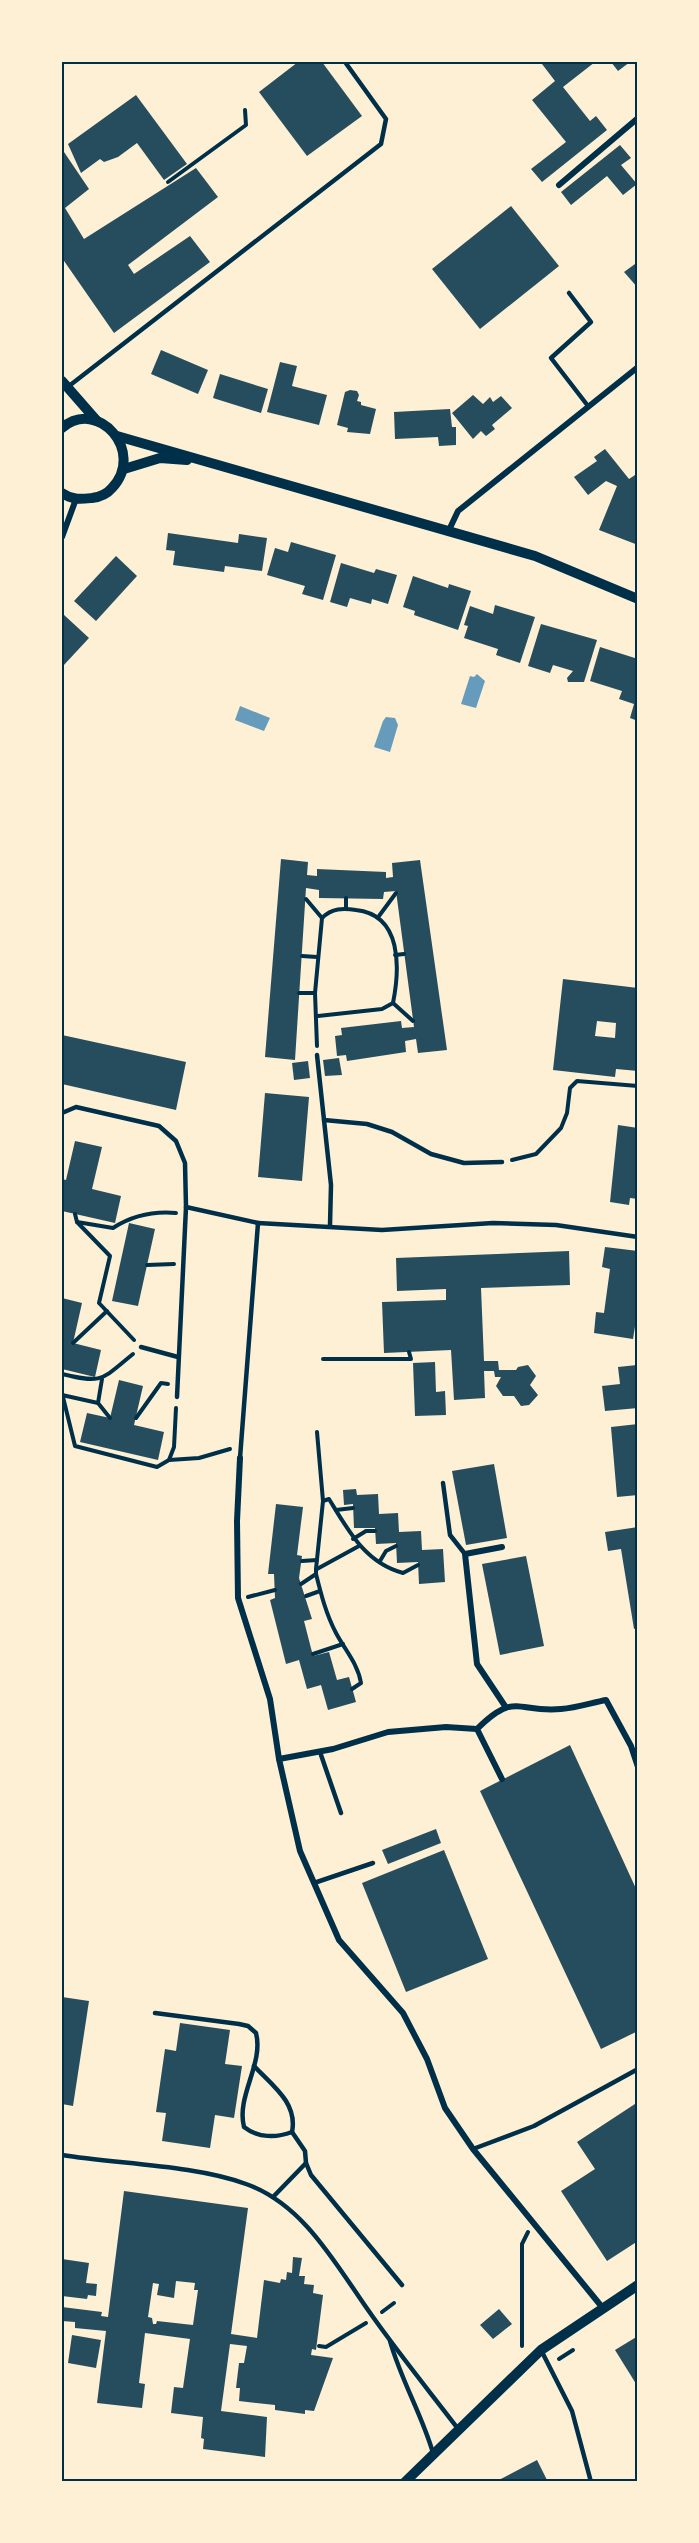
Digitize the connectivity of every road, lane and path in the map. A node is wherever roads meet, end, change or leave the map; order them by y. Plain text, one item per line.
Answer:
1 (345, 62) edge
2 (245, 110) dead end
3 (638, 118) edge
4 (168, 182) dead end
5 (559, 185) dead end
6 (570, 293) dead end
7 (638, 367) edge
8 (65, 383) edge
9 (588, 406) junction
10 (97, 421) junction
11 (62, 428) edge
12 (117, 436) junction
13 (208, 461) junction
14 (124, 469) junction
15 (62, 493) edge
16 (76, 499) junction
17 (449, 530) junction
18 (62, 537) edge
19 (638, 599) edge
20 (396, 893) dead end
21 (346, 898) dead end
22 (306, 899) dead end
23 (346, 909) junction
24 (379, 916) junction
25 (322, 918) junction
26 (404, 954) dead end
27 (395, 955) junction
28 (302, 956) dead end
29 (317, 957) junction
30 (299, 993) dead end
31 (315, 993) junction
32 (393, 1003) junction
33 (318, 1016) junction
34 (413, 1022) dead end
35 (317, 1055) joint
36 (638, 1086) edge
37 (62, 1113) edge
38 (324, 1120) junction
39 (502, 1162) joint
40 (186, 1207) junction
41 (75, 1214) dead end
42 (186, 1214) junction
43 (77, 1222) junction
44 (258, 1223) junction
45 (330, 1225) junction
46 (638, 1237) edge
47 (182, 1264) junction
48 (147, 1265) dead end
49 (107, 1311) junction
50 (73, 1343) dead end
51 (141, 1347) junction
52 (409, 1352) dead end
53 (178, 1357) junction
54 (323, 1359) dead end
55 (62, 1374) edge
56 (102, 1379) junction
57 (177, 1384) junction
58 (62, 1395) edge
59 (177, 1397) joint
60 (98, 1403) junction
61 (110, 1418) dead end
62 (136, 1418) dead end
63 (317, 1432) dead end
64 (242, 1446) junction
65 (240, 1458) joint
66 (169, 1460) junction
67 (443, 1484) dead end
68 (323, 1501) junction
69 (353, 1508) dead end
70 (336, 1510) junction
71 (375, 1530) dead end
72 (353, 1539) junction
73 (359, 1546) junction
74 (396, 1546) dead end
75 (502, 1547) dead end
76 (465, 1554) junction
77 (317, 1560) junction
78 (302, 1561) dead end
79 (380, 1561) junction
80 (418, 1565) dead end
81 (316, 1572) junction
82 (301, 1584) dead end
83 (275, 1590) dead end
84 (320, 1591) junction
85 (252, 1596) dead end
86 (306, 1596) dead end
87 (343, 1644) junction
88 (313, 1654) dead end
89 (352, 1689) dead end
90 (505, 1706) junction
91 (477, 1730) junction
92 (320, 1752) junction
93 (279, 1759) junction
94 (638, 1767) edge
95 (502, 1779) dead end
96 (341, 1813) dead end
97 (373, 1863) dead end
98 (314, 1883) junction
99 (155, 2013) dead end
100 (254, 2066) junction
101 (638, 2069) edge
102 (292, 2132) junction
103 (473, 2149) junction
104 (62, 2155) edge
105 (306, 2163) junction
106 (273, 2197) junction
107 (532, 2223) junction
108 (402, 2285) dead end
109 (638, 2285) edge
110 (602, 2307) junction
111 (363, 2325) dead end
112 (389, 2338) junction
113 (319, 2346) dead end
114 (541, 2349) junction
115 (523, 2366) junction
116 (459, 2430) junction
117 (433, 2455) junction
118 (405, 2481) edge
119 (591, 2481) edge

1 - 8 lane
2 - 4 path
3 - 5 street
6 - 9 lane
7 - 9 street
8 - 10 street
9 - 17 street
10 - 11 street
10 - 12 street
12 - 13 street
12 - 14 street
13 - 14 street
13 - 17 street
14 - 16 street
15 - 16 street
16 - 18 street
17 - 19 street
20 - 24 path
21 - 23 path
22 - 25 path
23 - 24 path
23 - 25 path
24 - 27 path
25 - 29 path
26 - 27 path
27 - 32 path
28 - 29 path
29 - 31 path
30 - 31 path
31 - 33 path
32 - 33 path
32 - 34 path
33 - 35 path
35 - 38 lane
36 - 39 path
37 - 40 lane
38 - 39 lane
38 - 45 lane
40 - 42 lane
40 - 44 lane
41 - 43 path
42 - 43 path
42 - 47 lane
43 - 49 path
44 - 45 lane
44 - 64 lane
45 - 46 lane
47 - 48 path
47 - 53 lane
49 - 50 path
49 - 51 path
51 - 53 lane
51 - 56 path
52 - 54 path
53 - 57 lane
55 - 56 path
56 - 60 path
57 - 59 lane
57 - 62 path
58 - 60 path
58 - 66 path
59 - 66 path
60 - 61 path
63 - 68 path
64 - 65 lane
64 - 66 path
65 - 93 street
67 - 76 lane
68 - 70 path
68 - 77 path
69 - 70 path
70 - 72 path
71 - 72 path
72 - 73 path
73 - 79 path
73 - 81 path
74 - 79 path
75 - 76 street
76 - 90 street
77 - 78 path
77 - 81 path
79 - 80 path
81 - 82 path
81 - 84 path
83 - 85 path
84 - 86 path
84 - 87 path
87 - 88 path
87 - 89 path
90 - 91 street
90 - 94 street
91 - 92 street
91 - 95 street
92 - 93 street
92 - 96 lane
93 - 98 street
97 - 98 lane
98 - 103 street
99 - 100 lane
100 - 102 lane
100 - 102 lane
101 - 103 lane
102 - 105 lane
103 - 107 street
104 - 106 lane
105 - 106 lane
105 - 108 lane
106 - 112 lane
107 - 110 street
107 - 115 path
109 - 110 street
110 - 114 street
111 - 113 path
112 - 116 lane
112 - 117 lane
114 - 115 street
114 - 119 lane
115 - 116 street
116 - 117 street
117 - 118 street

